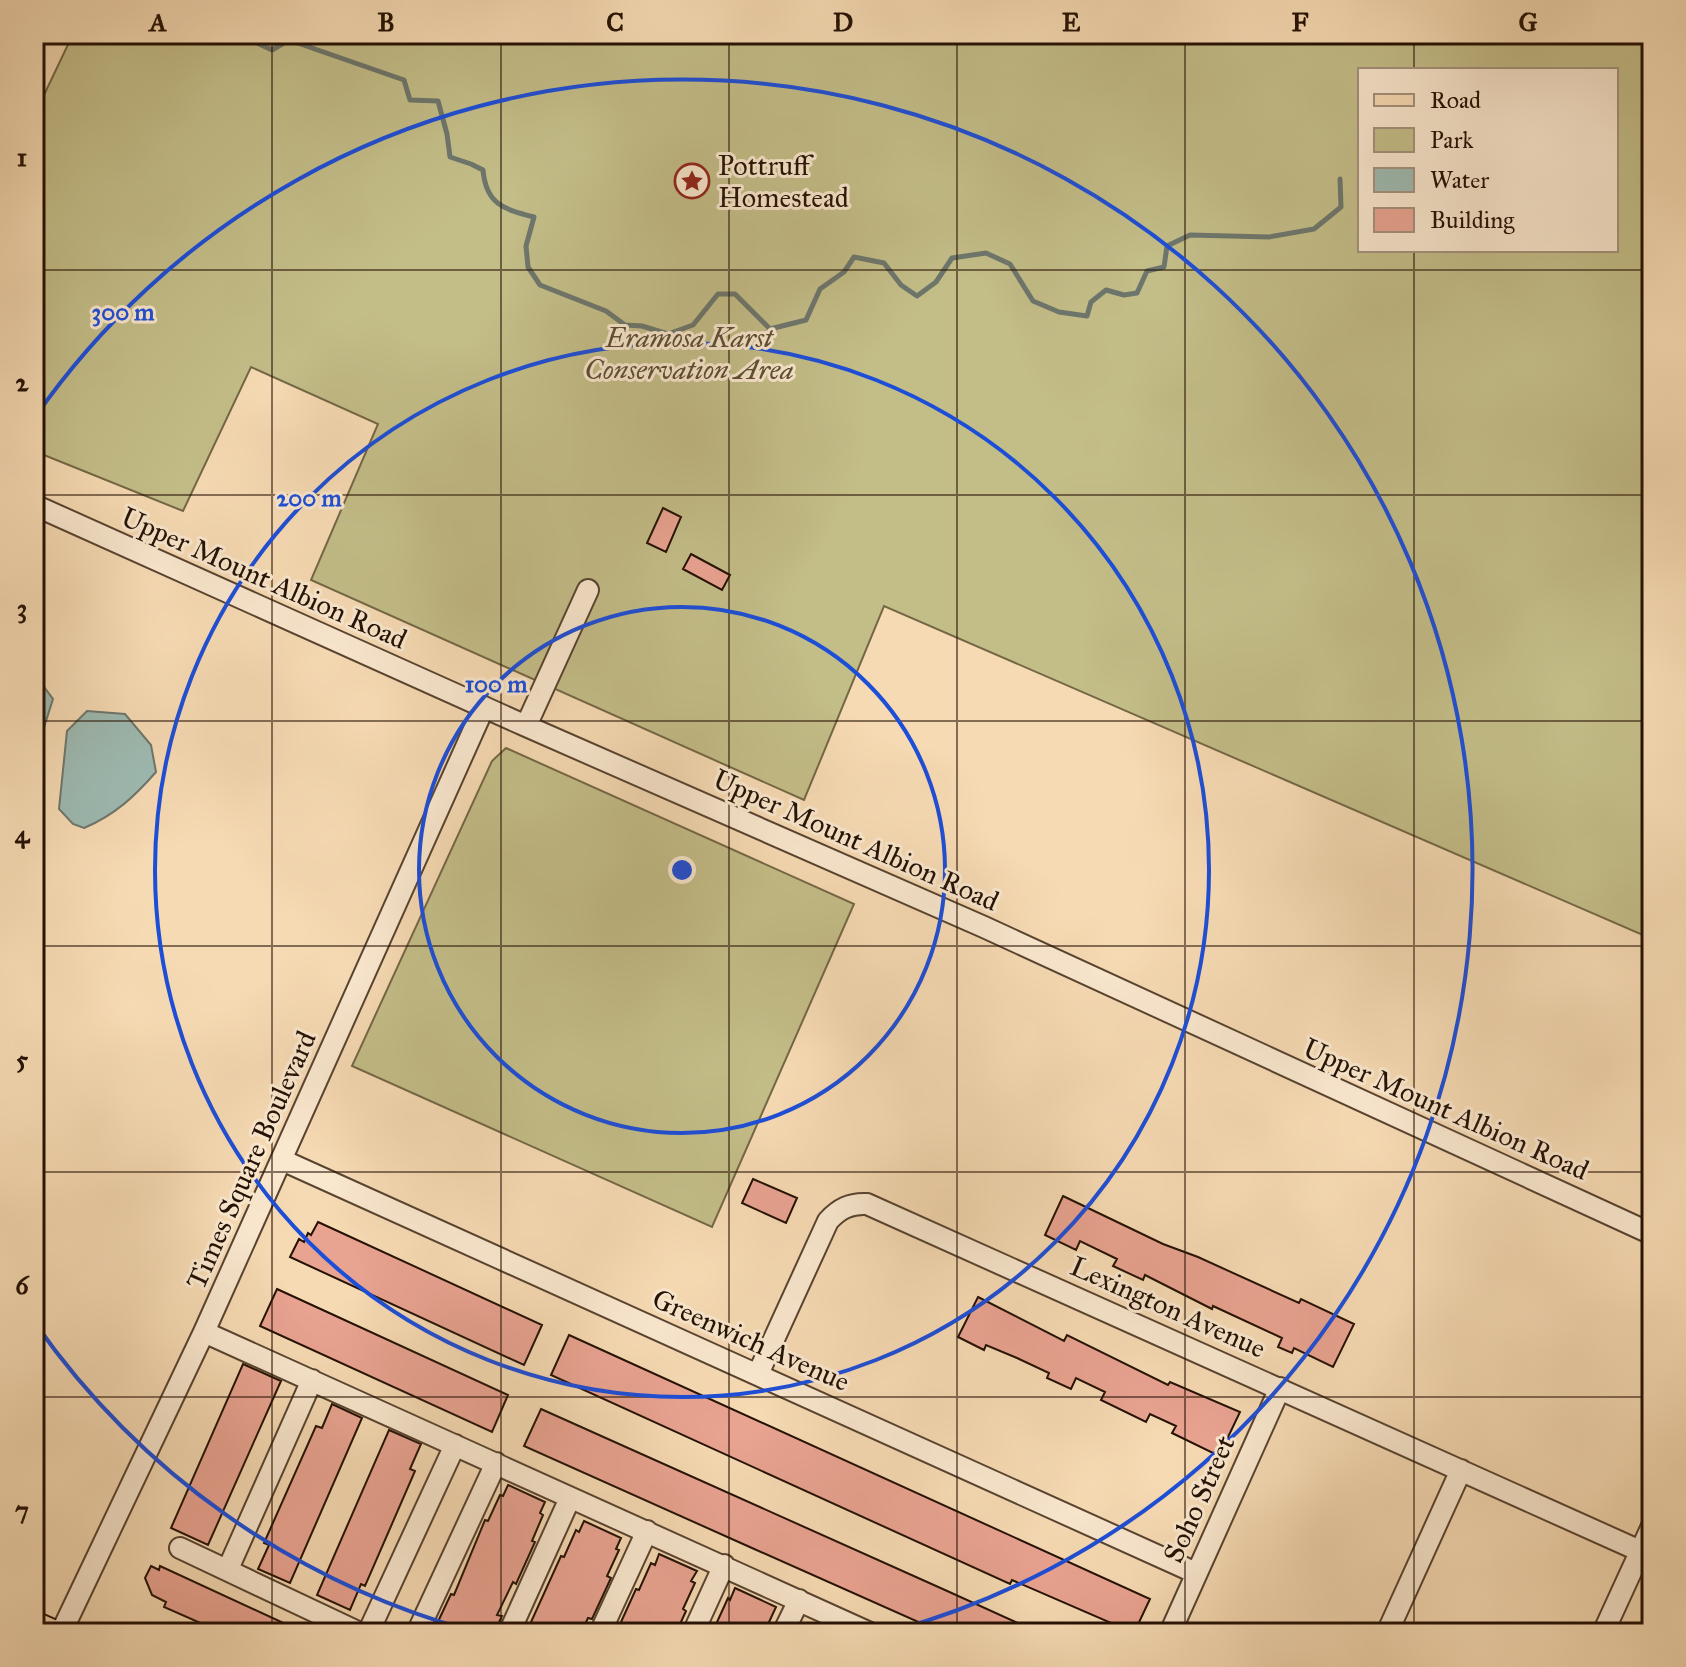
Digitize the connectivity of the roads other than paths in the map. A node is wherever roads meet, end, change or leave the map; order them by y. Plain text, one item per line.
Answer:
1 (34, 505) edge
2 (588, 590) dead end
3 (484, 707) junction
4 (526, 726) junction
5 (282, 1160) junction
6 (1652, 1234) edge
7 (204, 1332) junction
8 (758, 1374) junction
9 (312, 1380) junction
10 (1280, 1388) junction
11 (455, 1445) junction
12 (496, 1463) junction
13 (1461, 1470) junction
14 (570, 1498) junction
15 (1652, 1526) edge
16 (647, 1531) junction
17 (180, 1548) dead end
18 (1640, 1551) junction
19 (724, 1565) junction
20 (228, 1569) junction
21 (1196, 1573) junction
22 (799, 1600) junction
23 (34, 1625) edge
24 (52, 1633) edge
25 (61, 1633) edge
26 (360, 1633) edge
27 (368, 1633) edge
28 (417, 1633) edge
29 (509, 1633) edge
30 (600, 1633) edge
31 (693, 1633) edge
32 (783, 1633) edge
33 (870, 1633) edge
34 (1170, 1633) edge
35 (1387, 1633) edge
36 (1603, 1633) edge

1 - 3 street, Upper Mount Albion Road
2 - 4 street
3 - 4 street, Upper Mount Albion Road
3 - 5 street, Times Square Boulevard
4 - 6 street, Upper Mount Albion Road
5 - 7 street, Times Square Boulevard
5 - 8 street, Greenwich Avenue
7 - 9 street
7 - 25 street, Times Square Boulevard
8 - 10 street, Lexington Avenue
8 - 21 street, Greenwich Avenue
9 - 11 street
9 - 20 street
10 - 13 street, Lexington Avenue
10 - 21 street, Soho Street
11 - 12 street
11 - 27 street
12 - 14 street
12 - 28 street
13 - 18 street, Lexington Avenue
13 - 35 street
14 - 16 street
14 - 29 street
15 - 18 street
16 - 19 street
16 - 30 street
17 - 20 street
18 - 36 street
19 - 22 street
19 - 31 street
20 - 26 street
21 - 34 street, Soho Street
22 - 32 street
22 - 33 street
23 - 24 main road

